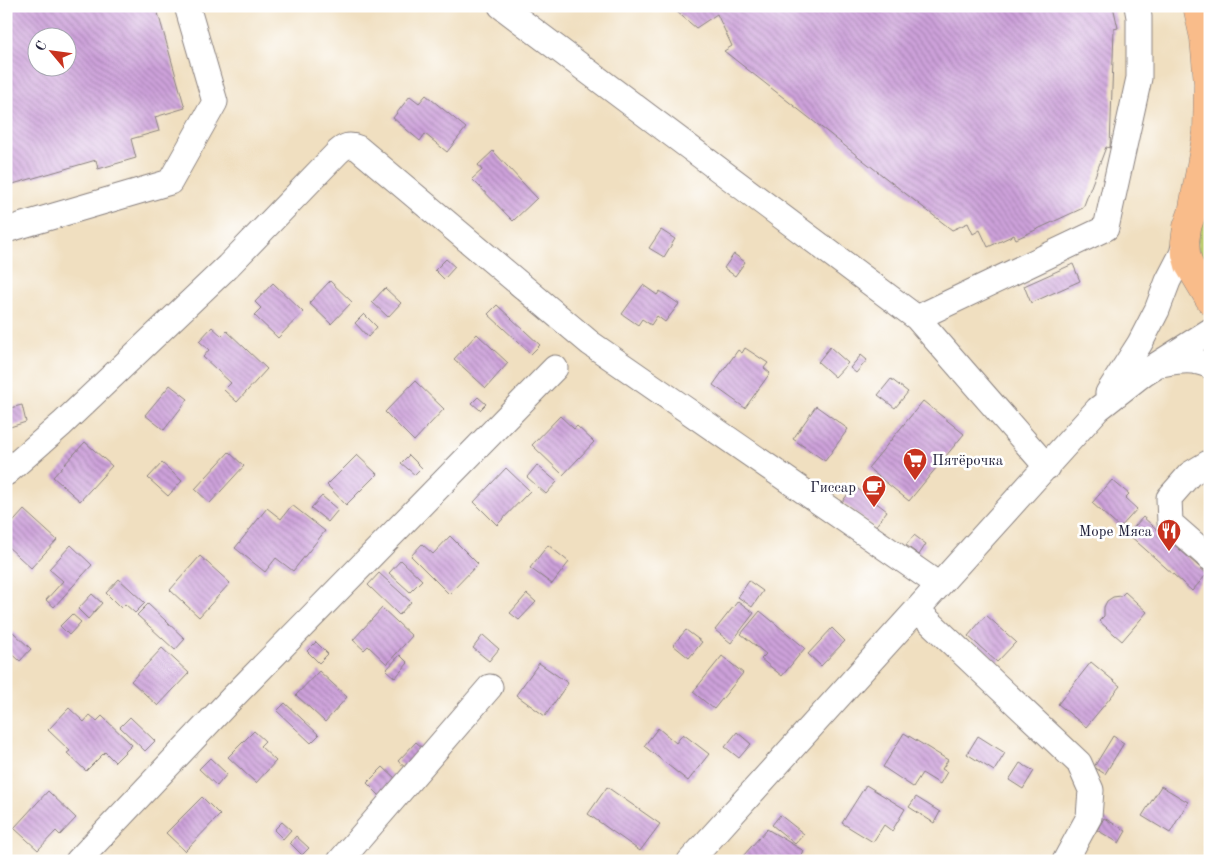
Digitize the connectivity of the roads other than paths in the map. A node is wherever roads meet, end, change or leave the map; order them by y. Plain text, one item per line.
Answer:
1 (187, 6) edge
2 (501, 6) edge
3 (1137, 6) edge
4 (1197, 6) edge
5 (1201, 203) edge
6 (6, 230) edge
7 (1184, 242) junction
8 (1202, 284) edge
9 (1210, 300) edge
10 (917, 318) junction
11 (1210, 331) edge
12 (1156, 365) junction
13 (1210, 366) edge
14 (555, 368) dead end
15 (1098, 409) junction
16 (1210, 462) edge
17 (1047, 467) junction
18 (6, 473) edge
19 (1210, 558) edge
20 (939, 585) junction
21 (917, 610) junction
22 (490, 688) dead end
23 (78, 861) edge
24 (340, 861) edge
25 (690, 861) edge
26 (1065, 861) edge

1 - 6 street
2 - 10 street
3 - 10 street
4 - 5 main road
5 - 7 main road
7 - 8 main road
7 - 15 street
8 - 9 main road
10 - 17 street
11 - 12 street
12 - 13 street
12 - 15 street
14 - 23 street
15 - 17 street
16 - 19 street
17 - 20 street
18 - 20 street
20 - 21 street
21 - 25 street
21 - 26 street
22 - 24 street

